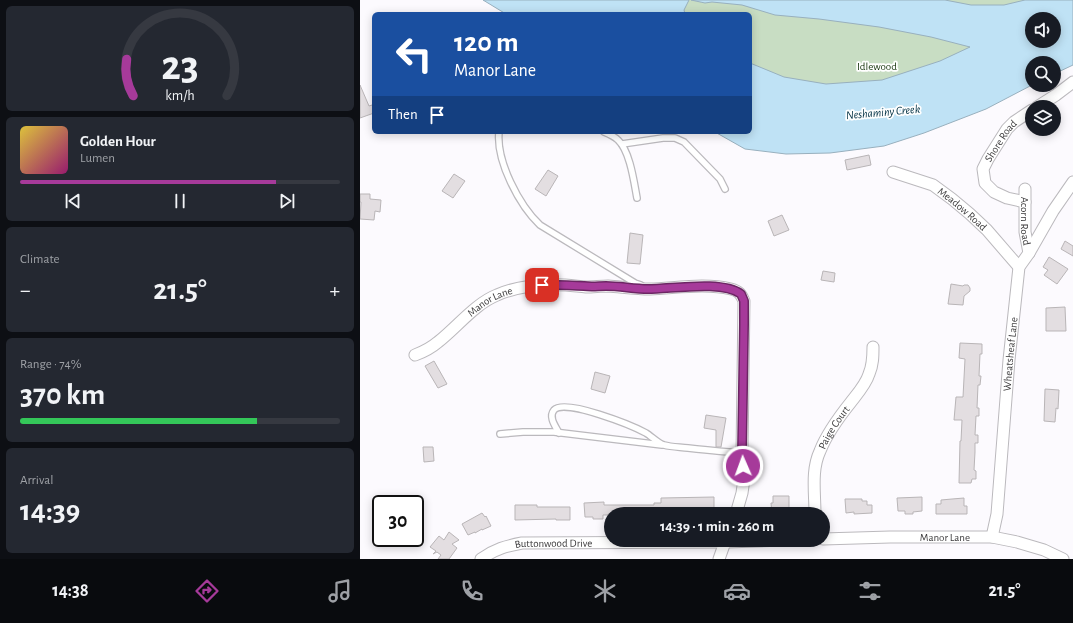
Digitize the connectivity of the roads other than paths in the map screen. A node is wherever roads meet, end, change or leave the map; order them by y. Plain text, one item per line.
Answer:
1 (1073, 82) edge
2 (1048, 100) edge
3 (1025, 115) edge
4 (499, 134) edge
5 (609, 134) edge
6 (622, 144) junction
7 (893, 172) dead end
8 (1072, 185) edge
9 (725, 189) dead end
10 (1025, 189) dead end
11 (637, 198) dead end
12 (1025, 202) junction
13 (1029, 253) junction
14 (1019, 267) junction
15 (649, 289) junction
16 (874, 347) dead end
17 (414, 355) dead end
18 (559, 433) junction
19 (500, 434) dead end
20 (663, 445) junction
21 (742, 453) junction
22 (738, 507) edge
23 (815, 507) edge
24 (992, 537) junction
25 (830, 539) edge
26 (604, 542) edge
27 (725, 547) edge
28 (481, 559) edge
29 (720, 559) edge
30 (1063, 559) edge

1 - 2 street
3 - 12 street, Shore Road
4 - 15 lane
5 - 6 lane
6 - 9 lane
6 - 11 lane
7 - 14 street, Meadow Road
8 - 13 street, Wheatsheaf Lane
10 - 12 street, Acorn Road
12 - 13 street, Acorn Road
13 - 14 street, Wheatsheaf Lane
14 - 24 street, Wheatsheaf Lane
15 - 17 street, Manor Lane
15 - 21 street, Manor Lane
16 - 23 street, Paige Court
18 - 19 lane
18 - 20 lane
18 - 20 lane
20 - 21 lane
21 - 22 street, Manor Lane
24 - 25 street, Manor Lane
24 - 30 street, Manor Lane
26 - 28 street, Buttonwood Drive
27 - 29 street

